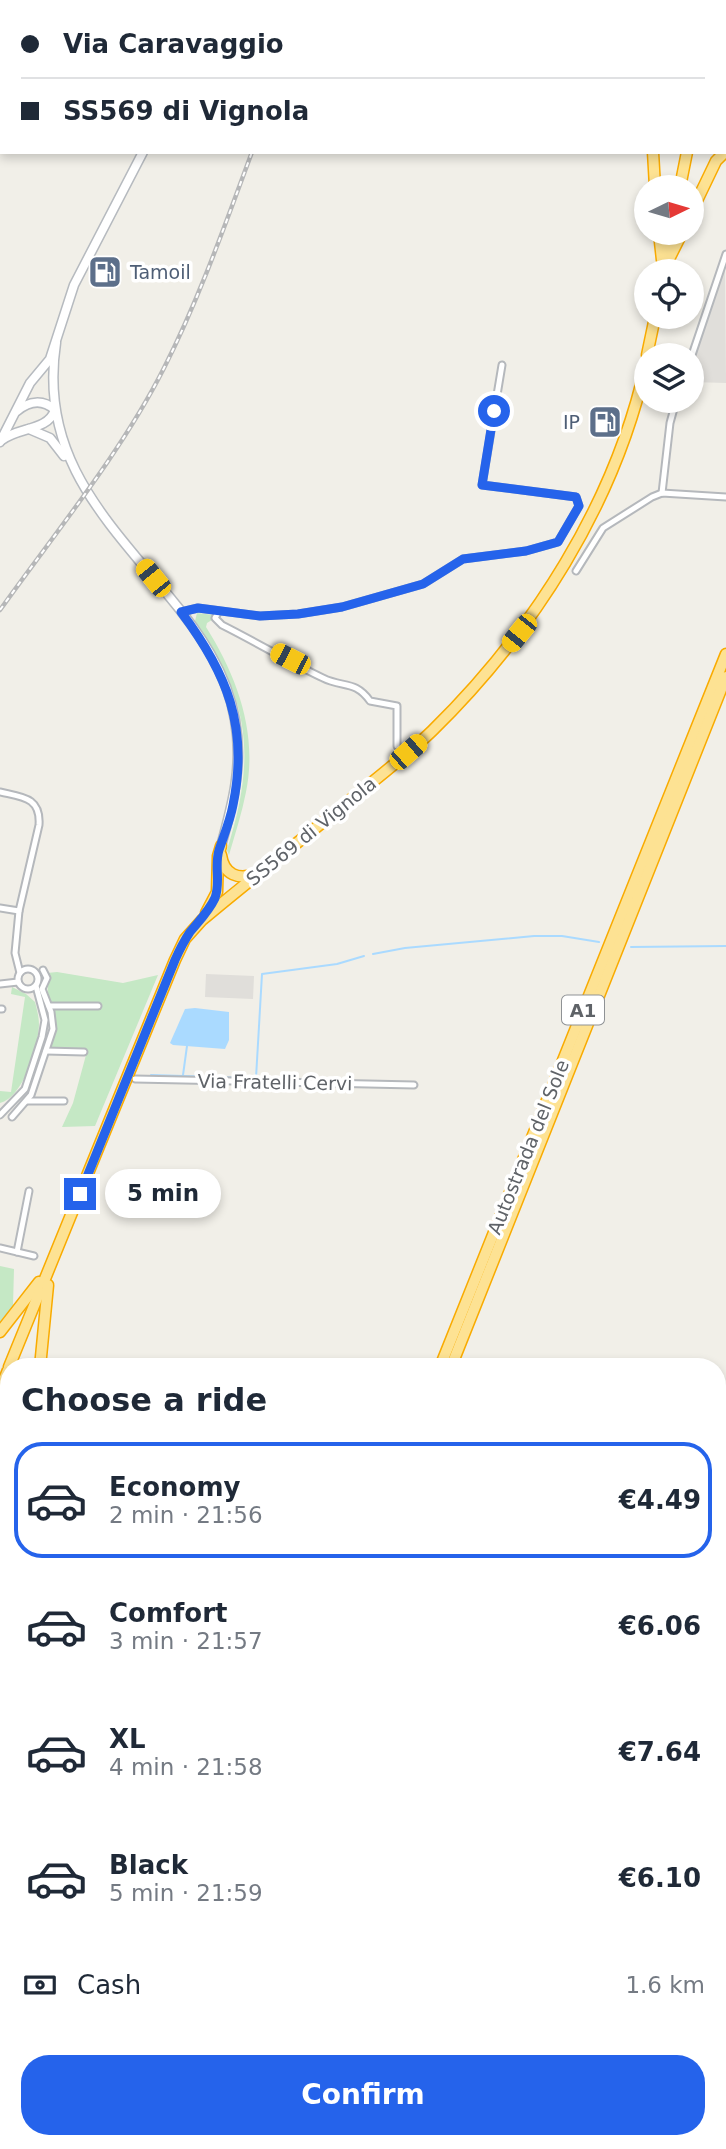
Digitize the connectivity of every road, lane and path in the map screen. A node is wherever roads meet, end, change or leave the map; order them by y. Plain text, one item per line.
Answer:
1 (142, 154) edge
2 (653, 154) edge
3 (687, 154) edge
4 (716, 156) edge
5 (654, 175) edge
6 (682, 175) edge
7 (704, 183) edge
8 (726, 254) edge
9 (56, 343) junction
10 (696, 343) edge
11 (502, 365) dead end
12 (634, 402) edge
13 (55, 410) junction
14 (673, 413) edge
15 (13, 414) junction
16 (29, 429) junction
17 (0, 442) edge
18 (72, 467) junction
19 (663, 493) junction
20 (726, 497) edge
21 (576, 571) dead end
22 (219, 611) junction
23 (181, 612) junction
24 (726, 654) edge
25 (726, 677) edge
26 (397, 746) dead end
27 (0, 792) edge
28 (221, 845) junction
29 (265, 869) junction
30 (0, 908) edge
31 (19, 911) junction
32 (202, 919) junction
33 (17, 960) junction
34 (27, 969) junction
35 (43, 970) dead end
36 (20, 973) junction
37 (18, 982) junction
38 (0, 984) edge
39 (36, 986) junction
40 (27, 990) junction
41 (40, 1000) junction
42 (49, 1006) junction
43 (99, 1006) dead end
44 (46, 1051) junction
45 (84, 1052) dead end
46 (135, 1079) dead end
47 (414, 1085) dead end
48 (27, 1101) junction
49 (64, 1101) dead end
50 (11, 1105) junction
51 (0, 1108) edge
52 (0, 1115) edge
53 (12, 1117) dead end
54 (29, 1191) dead end
55 (0, 1248) edge
56 (17, 1252) junction
57 (34, 1256) dead end
58 (51, 1264) junction
59 (0, 1332) edge
60 (13, 1358) edge
61 (41, 1358) edge
62 (444, 1358) edge
63 (455, 1358) edge

1 - 9 main road
2 - 5 highway
3 - 6 highway
4 - 7 highway
8 - 10 street
9 - 13 main road
9 - 15 main road
11 - 22 street
12 - 29 highway, SS569 di Vignola
13 - 15 main road
13 - 16 main road
13 - 18 main road
14 - 19 street
15 - 17 main road
16 - 17 main road
16 - 18 main road
18 - 23 main road
19 - 20 street
19 - 21 street
22 - 23 street
22 - 26 street
23 - 28 main road
24 - 62 highway, Autostrada del Sole / A1
25 - 63 highway, Autostrada del Sole / A1
27 - 31 street
28 - 29 highway
28 - 32 highway
29 - 32 highway, SS569 di Vignola
30 - 31 street
31 - 33 street
32 - 58 highway, SS569 di Vignola
33 - 34 street
33 - 36 street
34 - 36 street
34 - 39 street
35 - 42 street
36 - 37 street
37 - 38 street
37 - 40 street
39 - 40 street
39 - 41 street
40 - 41 street
41 - 50 street
42 - 43 street
42 - 44 street
44 - 45 street
44 - 48 street
46 - 47 street, Via Fratelli Cervi
48 - 49 street
48 - 53 street
50 - 51 street
50 - 52 street
54 - 56 street
55 - 56 street
56 - 57 street
58 - 59 highway
58 - 60 highway, SS569 di Vignola
58 - 61 highway

